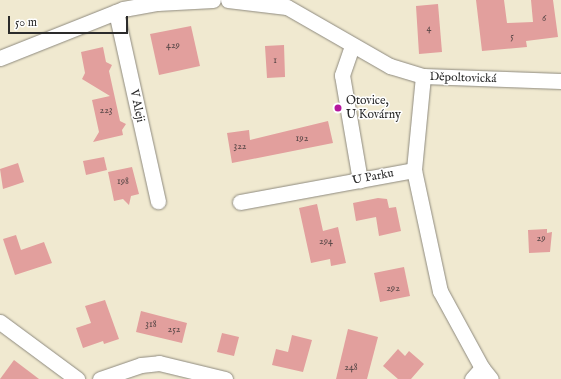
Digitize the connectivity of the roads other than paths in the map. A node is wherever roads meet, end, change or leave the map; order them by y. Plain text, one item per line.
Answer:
1 (213, 0) edge
2 (228, 0) edge
3 (285, 3) edge
4 (116, 12) junction
5 (352, 46) junction
6 (0, 58) edge
7 (423, 76) junction
8 (561, 81) edge
9 (414, 170) junction
10 (360, 180) junction
11 (158, 201) dead end
12 (240, 202) dead end
13 (0, 322) edge
14 (486, 373) edge
15 (77, 379) edge
16 (100, 379) edge
17 (225, 379) edge
18 (472, 379) edge

1 - 4 street
2 - 3 street, Děpoltovická
3 - 5 street, Děpoltovická
4 - 6 street
4 - 11 street, V Aleji
5 - 7 street, Děpoltovická
5 - 10 street
7 - 8 street, Děpoltovická
7 - 9 street
9 - 10 street, U Parku
9 - 14 street
10 - 12 street, U Parku
13 - 15 street
14 - 18 street
16 - 17 street

